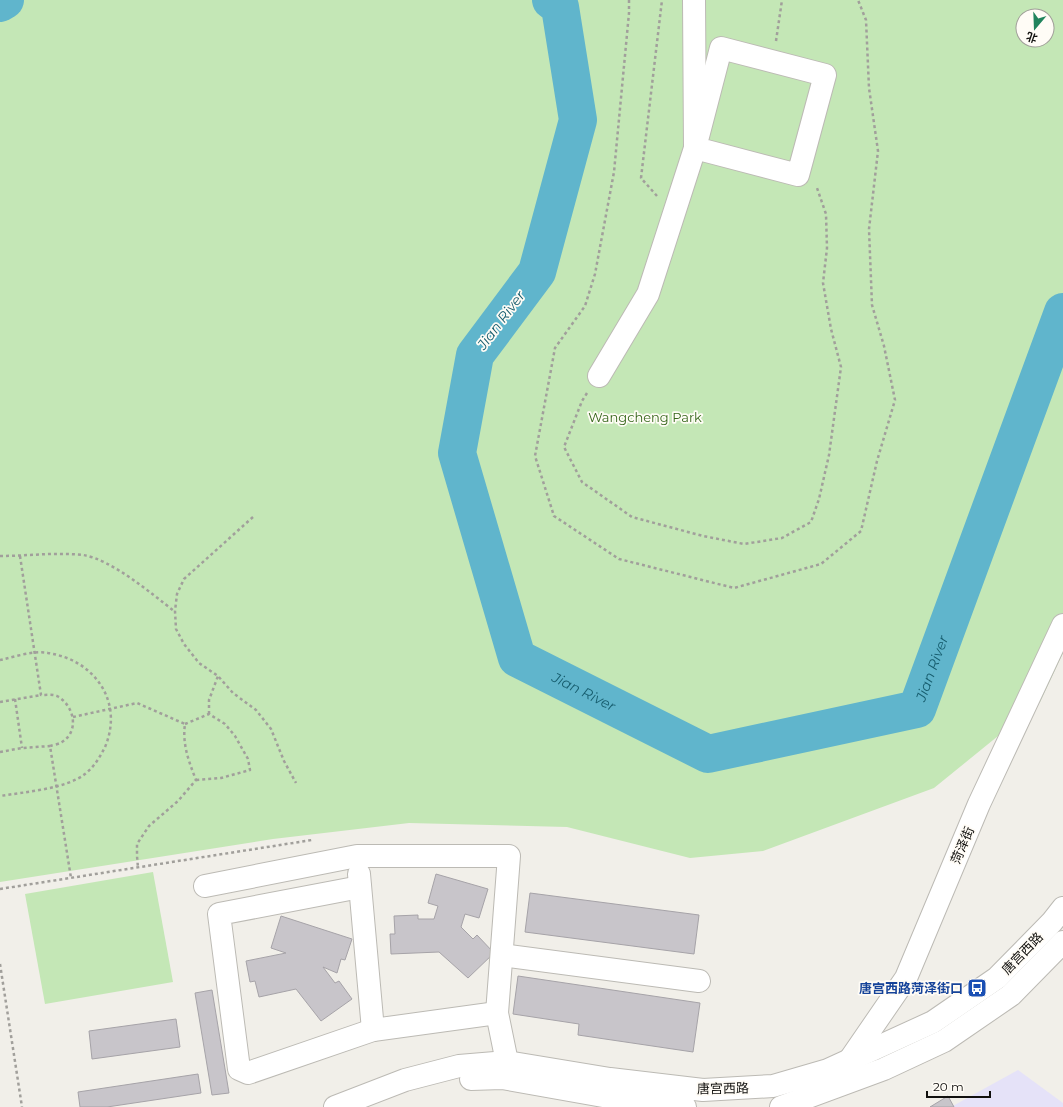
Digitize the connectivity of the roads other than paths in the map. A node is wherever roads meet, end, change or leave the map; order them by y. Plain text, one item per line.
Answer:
1 (694, 0) edge
2 (694, 148) junction
3 (599, 376) road end
4 (1063, 625) edge
5 (357, 856) junction
6 (205, 886) dead end
7 (360, 887) junction
8 (1063, 908) edge
9 (1063, 942) edge
10 (502, 955) junction
11 (700, 981) dead end
12 (497, 1013) junction
13 (373, 1030) junction
14 (851, 1058) junction
15 (507, 1062) junction
16 (335, 1107) edge
17 (371, 1107) edge
18 (685, 1107) edge
19 (781, 1107) edge

1 - 2 street
2 - 2 street
2 - 3 street
4 - 14 street, 菏泽街
5 - 6 street
5 - 7 street
5 - 10 street
7 - 13 street
7 - 13 street
8 - 14 street, 唐宫西路
9 - 19 street, 唐宫西路
10 - 11 street
10 - 12 street
12 - 13 street
12 - 15 street
14 - 15 street, 唐宫西路
15 - 16 street, 唐宫西路
17 - 18 street, 唐宫西路

